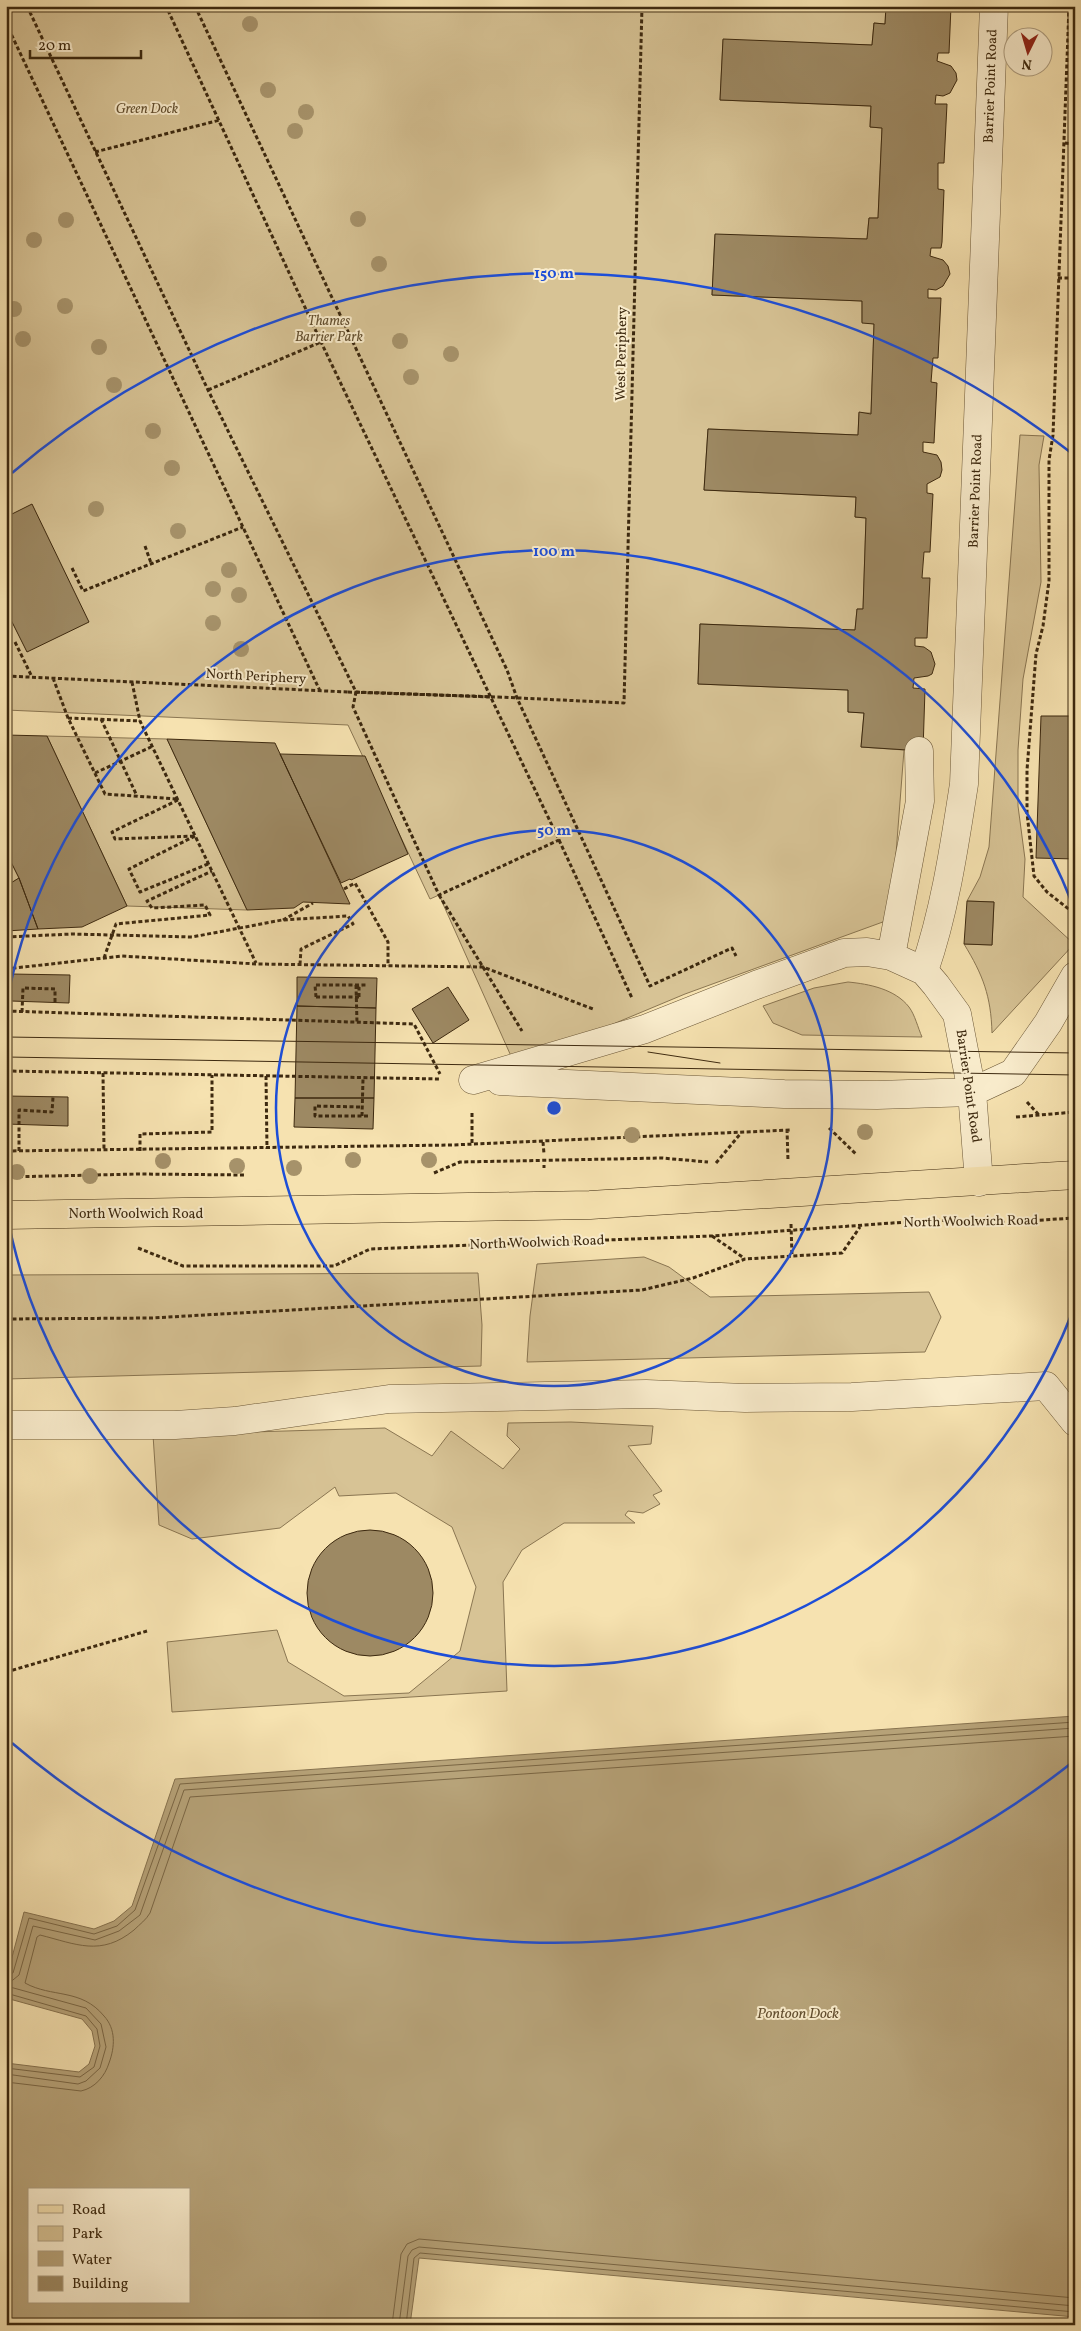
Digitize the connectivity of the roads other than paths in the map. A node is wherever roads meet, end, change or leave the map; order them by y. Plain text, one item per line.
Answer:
1 (994, 6) edge
2 (919, 751) dead end
3 (891, 956) junction
4 (924, 971) junction
5 (1075, 976) edge
6 (972, 1092) junction
7 (1075, 1175) edge
8 (979, 1182) junction
9 (6, 1215) edge
10 (1075, 1422) edge
11 (6, 1425) edge

1 - 4 street, Barrier Point Road
2 - 3 street
3 - 4 street, Barrier Point Road
3 - 6 street, Barrier Point Road
4 - 6 street, Barrier Point Road
5 - 6 street
6 - 8 street, Barrier Point Road
7 - 8 main road, North Woolwich Road
8 - 9 main road, North Woolwich Road
10 - 11 street

